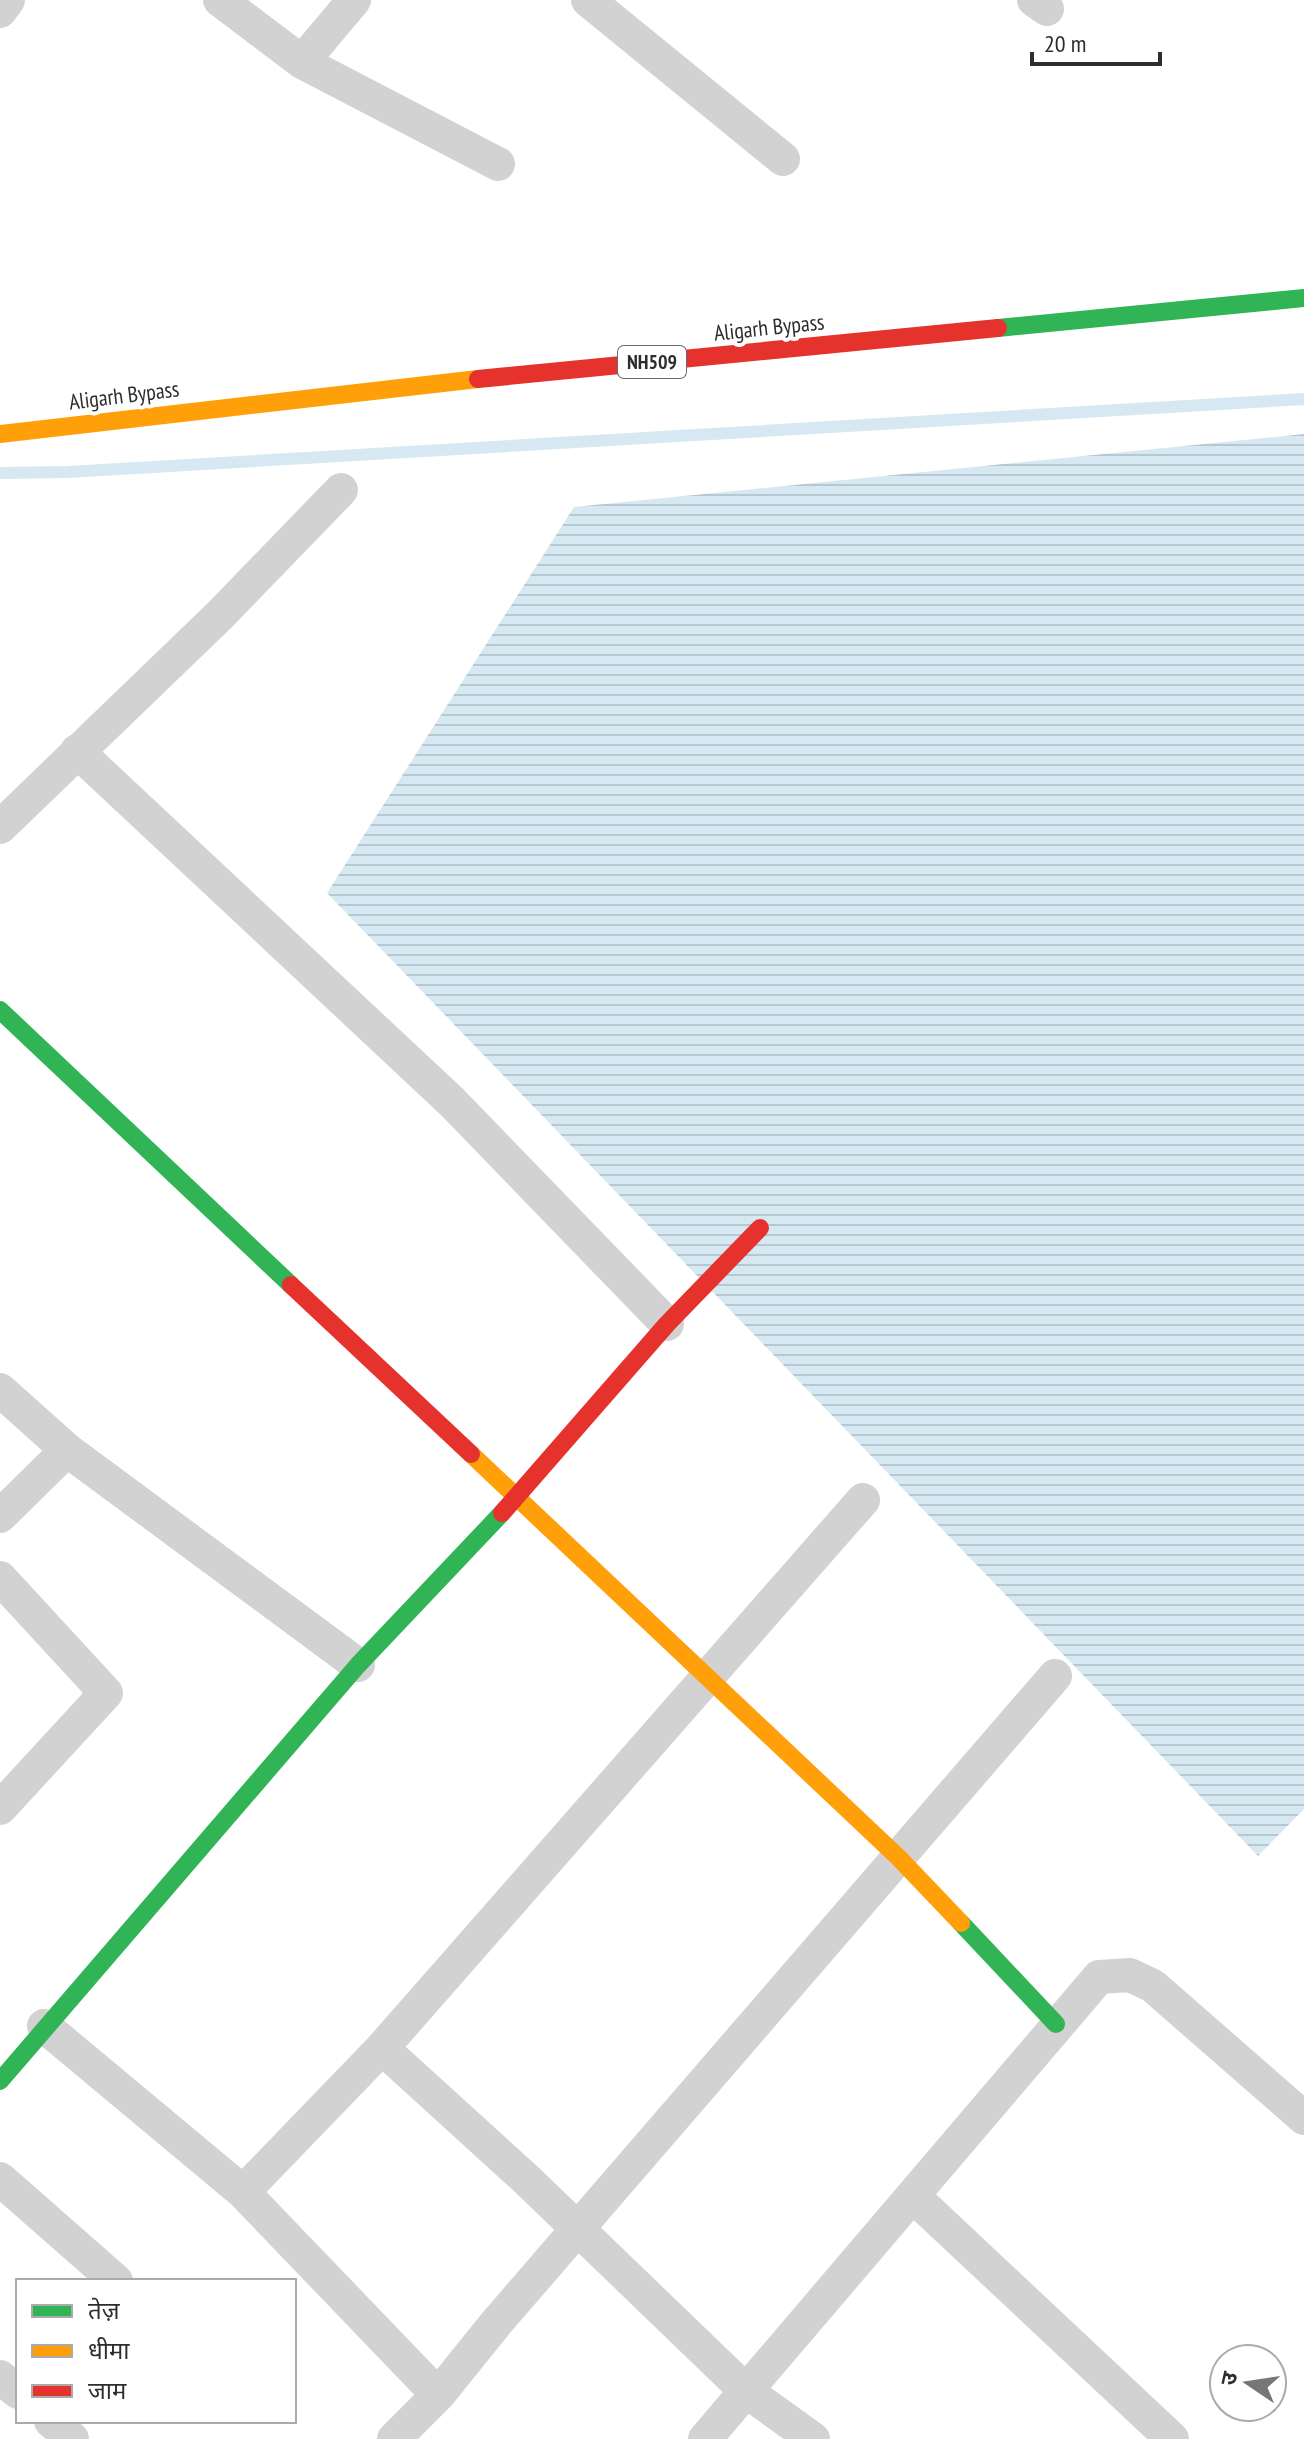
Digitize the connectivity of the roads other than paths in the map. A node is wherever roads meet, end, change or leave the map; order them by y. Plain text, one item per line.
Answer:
1 (8, 0) edge
2 (220, 0) edge
3 (354, 0) edge
4 (588, 0) edge
5 (0, 11) edge
6 (302, 62) junction
7 (783, 159) dead end
8 (498, 164) dead end
9 (1304, 298) edge
10 (0, 434) edge
11 (341, 490) dead end
12 (77, 751) junction
13 (0, 827) edge
14 (0, 1010) edge
15 (760, 1228) dead end
16 (667, 1324) junction
17 (0, 1390) edge
18 (67, 1450) junction
19 (518, 1497) junction
20 (863, 1500) dead end
21 (0, 1516) edge
22 (0, 1578) edge
23 (358, 1665) junction
24 (1055, 1676) dead end
25 (707, 1677) junction
26 (0, 1808) edge
27 (899, 1858) junction
28 (1056, 2024) junction
29 (44, 2026) junction
30 (382, 2048) junction
31 (0, 2081) edge
32 (1304, 2118) edge
33 (0, 2179) edge
34 (243, 2192) junction
35 (914, 2197) junction
36 (577, 2229) junction
37 (114, 2279) edge
38 (0, 2377) edge
39 (16, 2390) edge
40 (746, 2391) junction
41 (438, 2395) junction
42 (53, 2423) edge
43 (72, 2439) edge
44 (394, 2439) edge
45 (705, 2439) edge
46 (813, 2439) edge
47 (1172, 2439) edge

1 - 5 street
2 - 6 street
3 - 6 street
4 - 7 street
6 - 8 street
9 - 10 main road, Aligarh Bypass / NH509
11 - 12 street
12 - 13 street
12 - 16 street
14 - 19 main road
15 - 16 main road
16 - 19 main road
17 - 18 street
18 - 21 street
18 - 23 street
19 - 23 main road
19 - 25 main road
20 - 25 street
22 - 26 street
23 - 29 main road
24 - 27 street
25 - 27 main road
25 - 30 street
27 - 28 main road
27 - 36 street
28 - 32 street
28 - 35 street
29 - 31 main road
29 - 34 street
30 - 34 street
30 - 36 street
33 - 37 street
34 - 41 street
35 - 40 street
35 - 47 street
36 - 40 street
36 - 41 street
38 - 39 street
40 - 45 street
40 - 46 street
41 - 44 street
42 - 43 street

